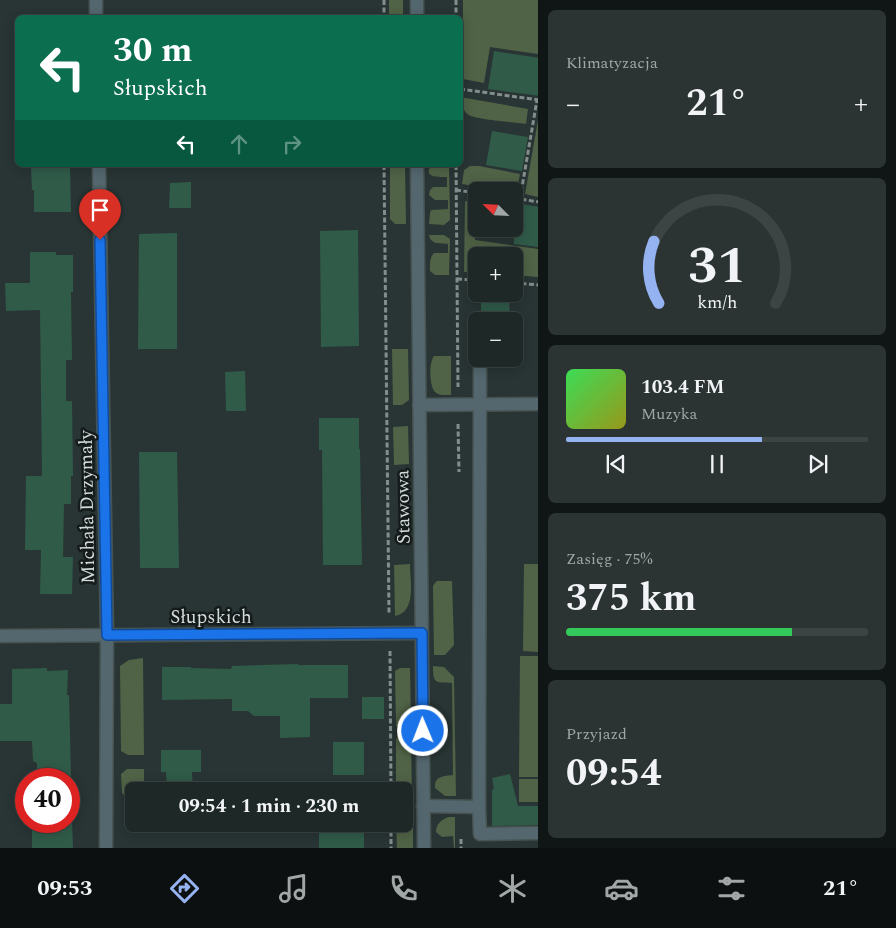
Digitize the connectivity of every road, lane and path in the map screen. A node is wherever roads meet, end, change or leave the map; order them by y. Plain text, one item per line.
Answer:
1 (96, 0) edge
2 (384, 0) edge
3 (417, 0) edge
4 (456, 0) edge
5 (96, 15) edge
6 (384, 15) edge
7 (417, 15) edge
8 (456, 15) edge
9 (463, 88) edge
10 (538, 100) edge
11 (99, 167) edge
12 (384, 167) edge
13 (417, 167) edge
14 (523, 182) edge
15 (456, 190) dead end
16 (468, 192) edge
17 (523, 200) edge
18 (538, 202) edge
19 (457, 279) dead end
20 (468, 280) edge
21 (523, 284) edge
22 (538, 285) edge
23 (480, 367) edge
24 (479, 404) junction
25 (538, 404) edge
26 (420, 405) junction
27 (422, 633) junction
28 (389, 634) junction
29 (107, 635) junction
30 (0, 636) edge
31 (391, 782) edge
32 (424, 806) junction
33 (479, 807) junction
34 (391, 832) edge
35 (538, 834) edge
36 (106, 848) edge
37 (392, 848) edge
38 (424, 848) edge

1 - 5 street
2 - 6 path
3 - 7 street
4 - 8 path
9 - 10 path
10 - 14 path
11 - 29 street, Michała Drzymały
12 - 28 path
13 - 26 street, Stawowa
15 - 16 path
17 - 18 path
19 - 20 path
21 - 22 path
23 - 24 street
24 - 25 street
24 - 26 street
24 - 33 street
26 - 27 street, Stawowa
27 - 28 street, Słupskich
27 - 32 street, Stawowa
28 - 29 street, Słupskich
28 - 31 path
29 - 30 street, Słupskich
29 - 36 street, Michała Drzymały
32 - 33 street
32 - 38 street, Stawowa
33 - 35 street
34 - 37 path

